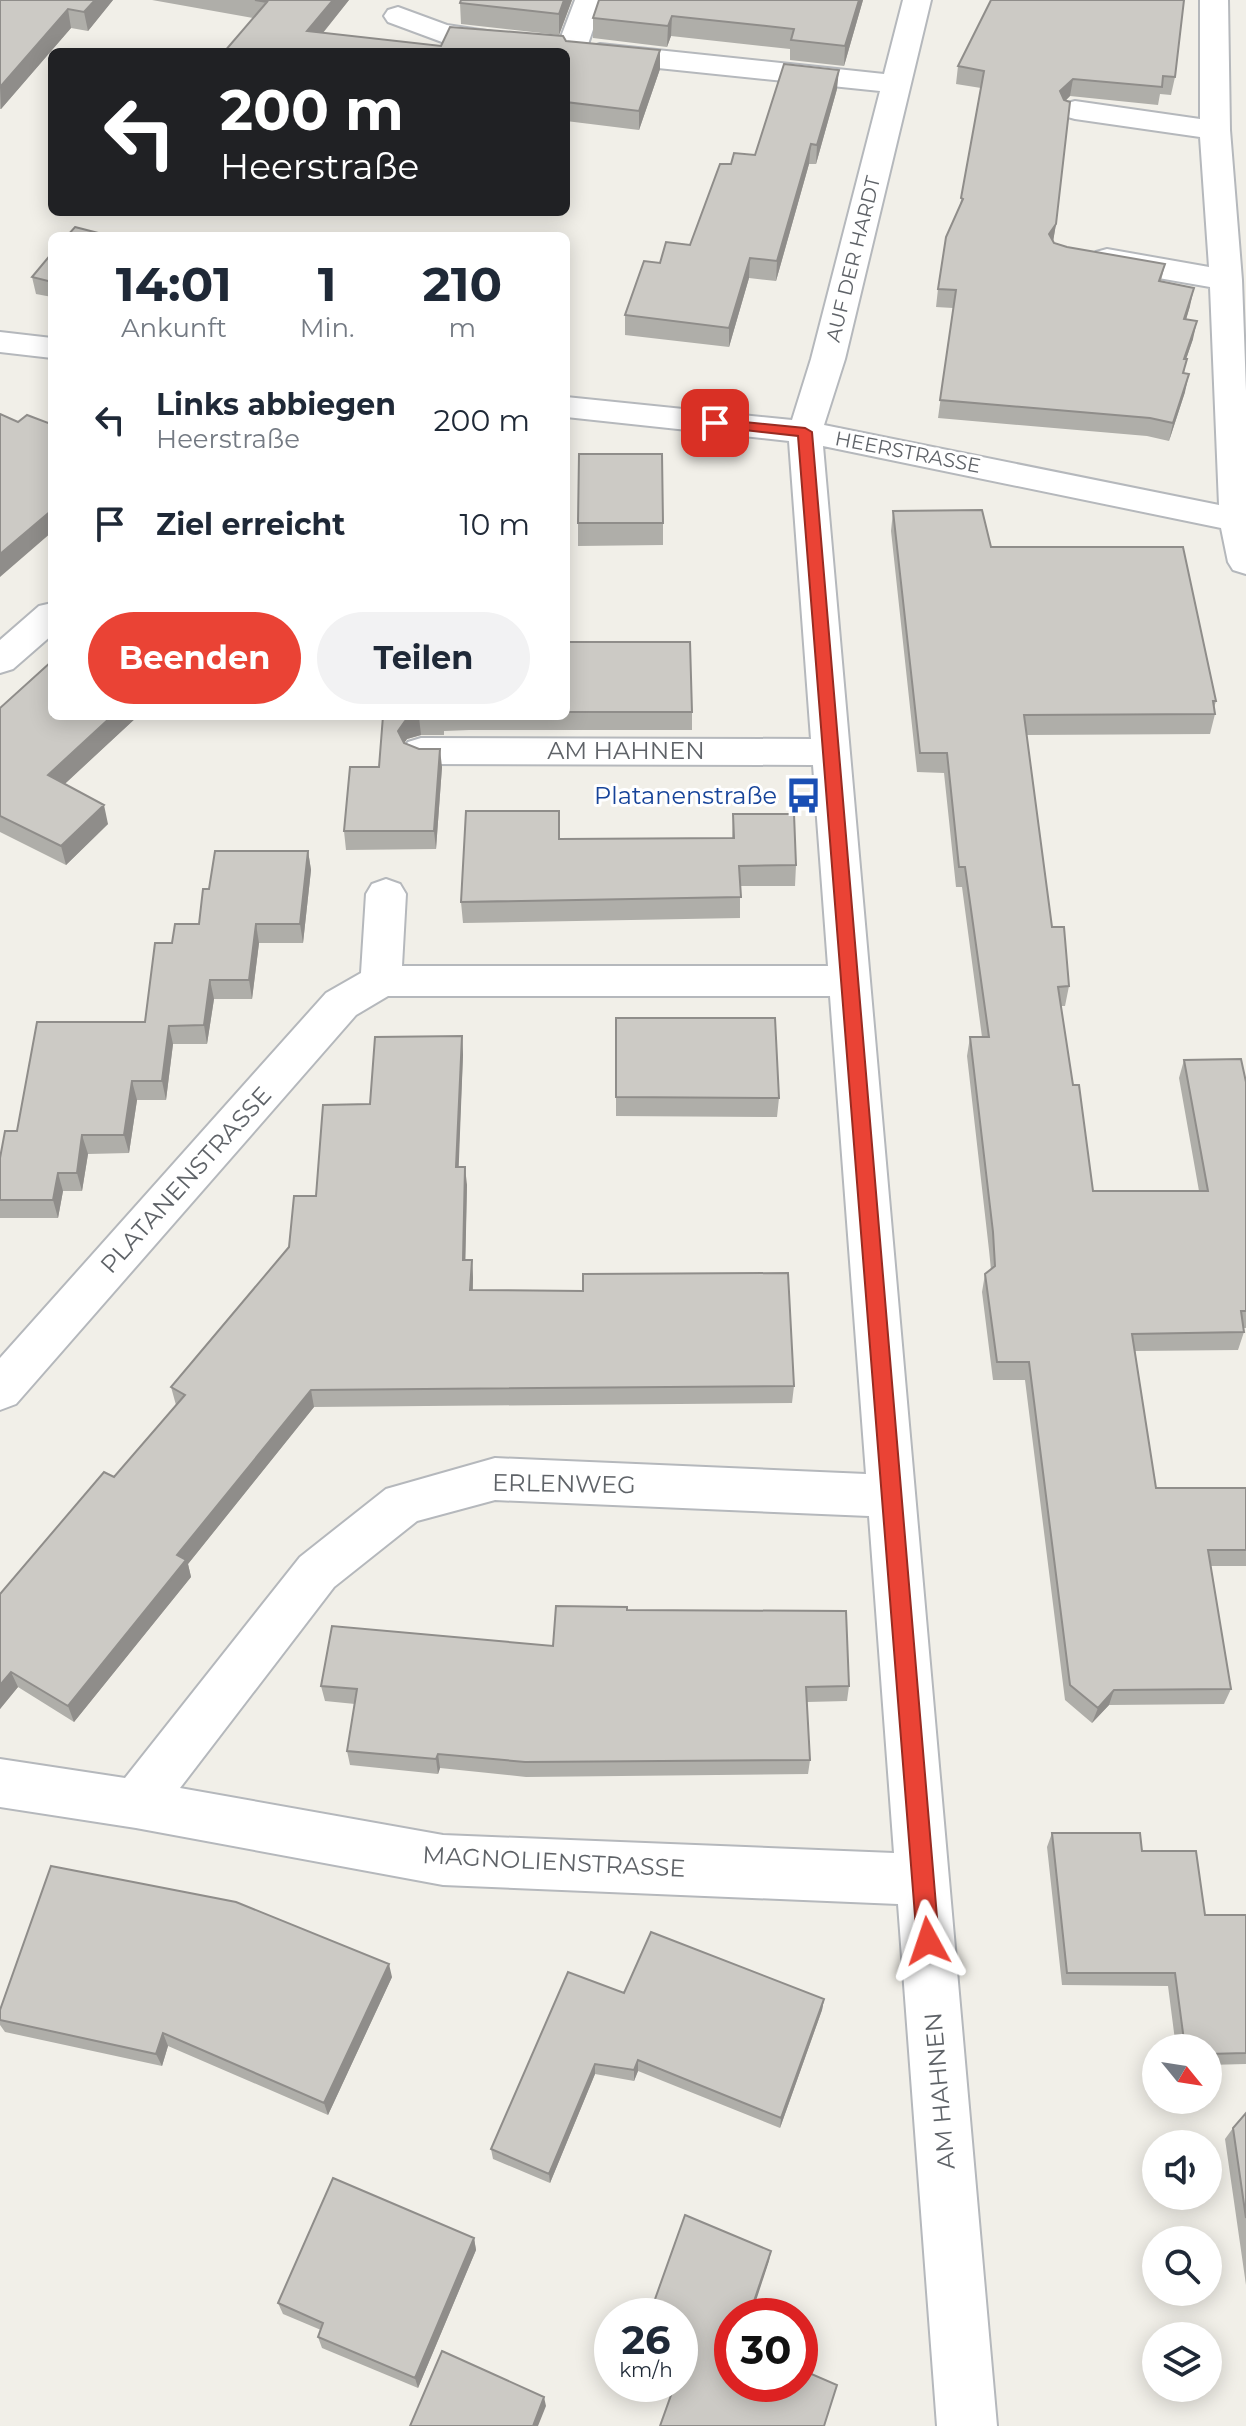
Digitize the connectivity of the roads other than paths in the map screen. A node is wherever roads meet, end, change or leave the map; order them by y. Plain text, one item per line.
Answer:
1 (589, 0) edge
2 (917, 0) edge
3 (1214, 0) edge
4 (398, 16) dead end
5 (547, 47) junction
6 (556, 48) edge
7 (570, 49) edge
8 (896, 84) junction
9 (1075, 110) dead end
10 (1215, 130) junction
11 (1080, 254) edge
12 (1226, 280) junction
13 (0, 342) edge
14 (48, 348) edge
15 (570, 407) edge
16 (805, 432) junction
17 (1241, 520) edge
18 (1246, 562) edge
19 (48, 618) edge
20 (0, 660) edge
21 (421, 751) edge
22 (830, 752) junction
23 (386, 894) dead end
24 (381, 981) junction
25 (849, 981) junction
26 (0, 1390) edge
27 (892, 1496) junction
28 (0, 1783) edge
29 (136, 1804) junction
30 (923, 1880) junction
31 (967, 2426) edge

1 - 5 street
2 - 8 street, AUF DER HARDT
3 - 10 street
4 - 5 street
5 - 6 street
7 - 8 street
8 - 16 street, AUF DER HARDT
9 - 10 street
10 - 12 street
11 - 12 street
12 - 17 street
13 - 14 street
15 - 16 street, HEERSTRASSE
16 - 17 street, HEERSTRASSE
16 - 22 street, AM HAHNEN
17 - 18 street
19 - 20 street
21 - 22 street, AM HAHNEN
22 - 25 street, AM HAHNEN
23 - 24 street
24 - 25 street, PLATANENSTRASSE
24 - 26 street, PLATANENSTRASSE
25 - 27 street, AM HAHNEN
27 - 29 street, ERLENWEG
27 - 30 street, AM HAHNEN
28 - 29 street, MAGNOLIENSTRASSE
29 - 30 street, MAGNOLIENSTRASSE
30 - 31 street, AM HAHNEN

